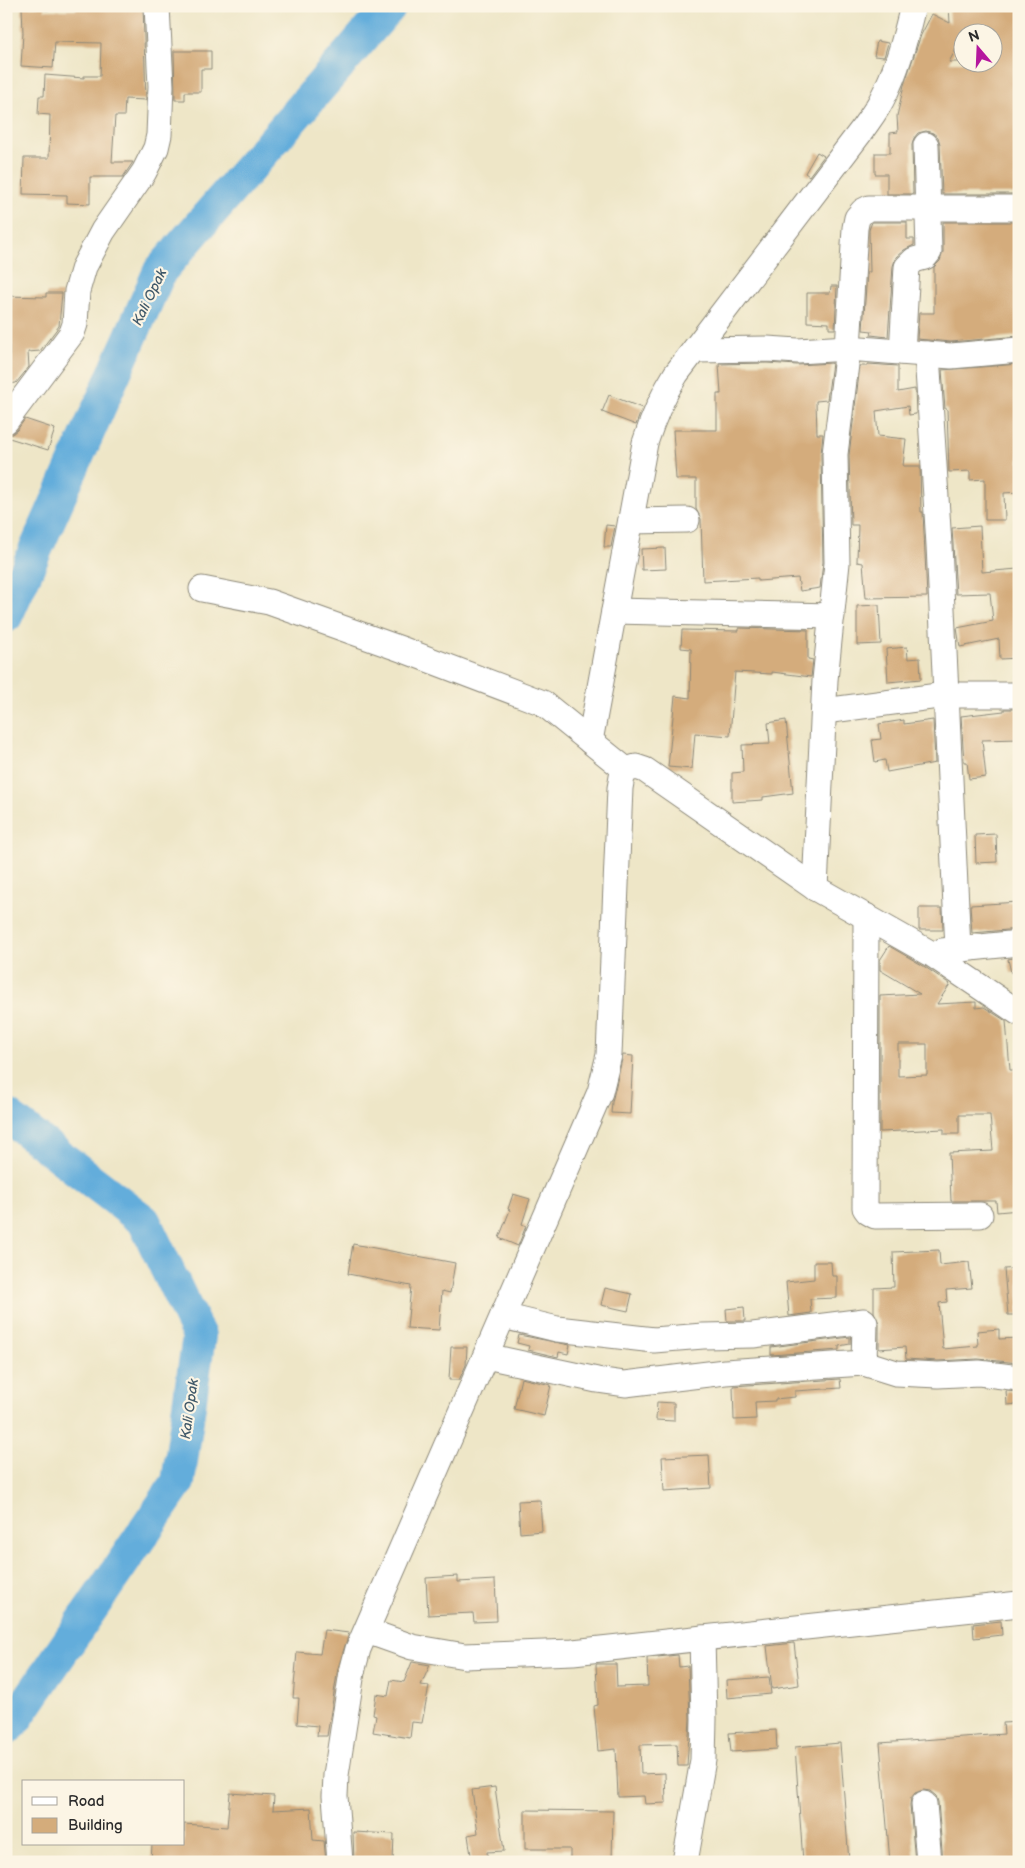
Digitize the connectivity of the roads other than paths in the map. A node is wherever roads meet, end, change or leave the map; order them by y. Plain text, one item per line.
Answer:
1 (157, 6) edge
2 (913, 6) edge
3 (926, 145) dead end
4 (1019, 208) edge
5 (929, 209) junction
6 (848, 348) junction
7 (695, 350) junction
8 (1019, 350) edge
9 (915, 353) junction
10 (6, 421) edge
11 (688, 520) dead end
12 (631, 521) junction
13 (202, 589) dead end
14 (614, 611) junction
15 (832, 616) junction
16 (946, 695) junction
17 (1019, 695) edge
18 (824, 710) junction
19 (590, 740) junction
20 (626, 770) junction
21 (815, 888) junction
22 (866, 916) junction
23 (1019, 943) edge
24 (958, 949) junction
25 (930, 953) junction
26 (1019, 1013) edge
27 (980, 1215) dead end
28 (503, 1316) junction
29 (486, 1356) junction
30 (864, 1363) junction
31 (1019, 1378) edge
32 (1019, 1604) edge
33 (367, 1631) junction
34 (702, 1638) junction
35 (924, 1804) dead end
36 (340, 1862) edge
37 (684, 1862) edge
38 (929, 1862) edge

1 - 10 street
2 - 7 street
3 - 5 street
4 - 5 street
5 - 6 street
5 - 9 street
6 - 7 street
6 - 9 street
6 - 15 street
7 - 12 street
8 - 9 street
9 - 16 street
11 - 12 street
12 - 14 street
13 - 19 street
14 - 15 street
14 - 19 street
15 - 18 street
16 - 17 street
16 - 18 street
16 - 24 street
18 - 21 street
19 - 20 street
20 - 21 street
20 - 28 street
21 - 22 street
22 - 25 street
22 - 27 street
23 - 24 street
24 - 25 street
25 - 26 street
28 - 29 street
28 - 30 street
29 - 30 street
29 - 33 street
30 - 31 street
32 - 34 street
33 - 34 street
33 - 36 street
34 - 37 street
35 - 38 street

